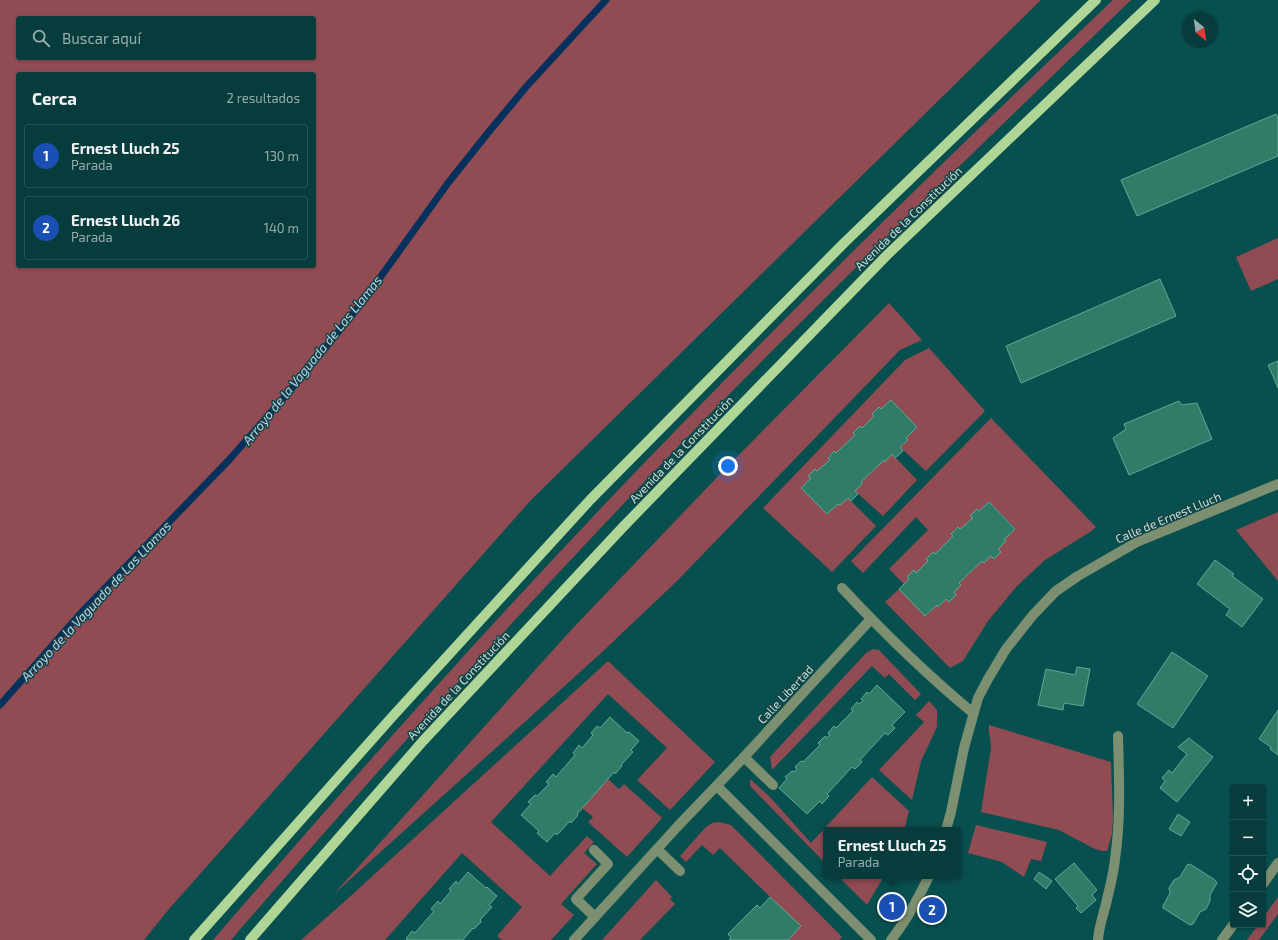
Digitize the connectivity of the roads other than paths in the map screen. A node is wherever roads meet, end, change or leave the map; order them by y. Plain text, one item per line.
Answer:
1 (1096, 0) edge
2 (1155, 0) edge
3 (1278, 484) edge
4 (842, 588) dead end
5 (871, 619) junction
6 (973, 713) junction
7 (1118, 736) dead end
8 (744, 757) junction
9 (773, 785) dead end
10 (717, 786) junction
11 (947, 827) edge
12 (657, 849) junction
13 (594, 850) dead end
14 (1278, 863) edge
15 (680, 871) dead end
16 (928, 879) edge
17 (1266, 880) edge
18 (595, 917) junction
19 (1231, 928) edge
20 (194, 940) edge
21 (250, 940) edge
22 (574, 940) edge
23 (871, 940) edge
24 (891, 940) edge
25 (1098, 940) edge
26 (1222, 940) edge

1 - 20 main road
2 - 21 main road, Avenida de la Constitución
3 - 6 street, Calle de Ernest Lluch
4 - 5 street
5 - 6 street
5 - 8 street, Calle Libertad
6 - 11 street, Calle de Ernest Lluch
7 - 25 street
8 - 9 street
8 - 10 street, Calle Libertad
10 - 12 street, Calle Libertad
10 - 23 street
12 - 15 street
12 - 18 street, Calle Libertad
13 - 18 street
14 - 17 street
16 - 24 street
18 - 22 street, Calle Libertad
19 - 26 street

